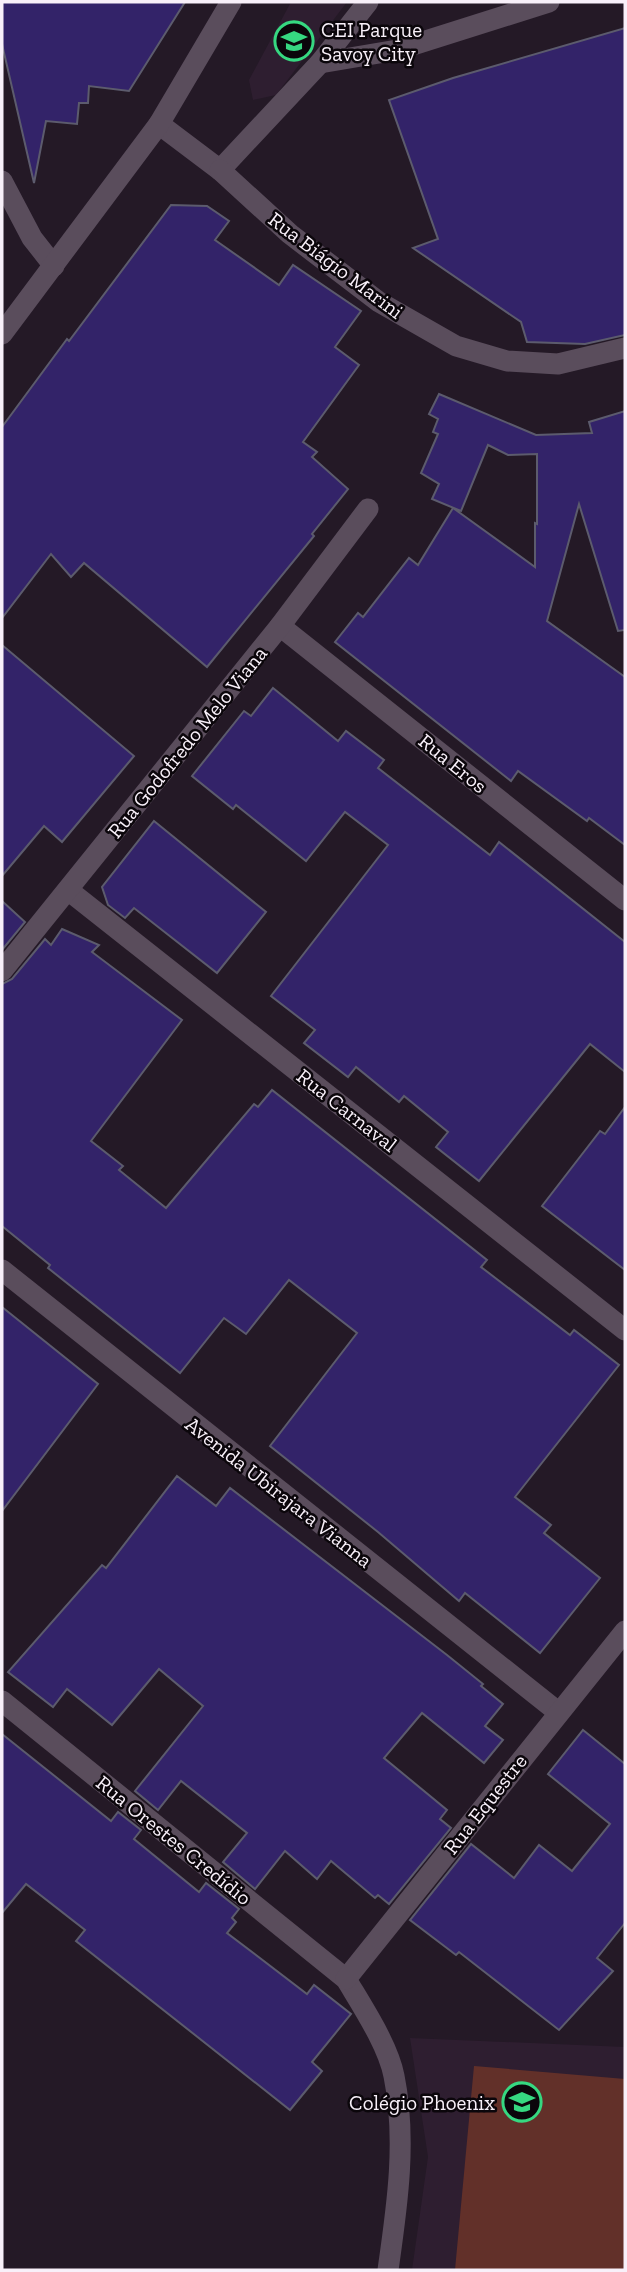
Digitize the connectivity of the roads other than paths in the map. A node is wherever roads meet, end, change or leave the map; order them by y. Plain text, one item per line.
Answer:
1 (231, 2) edge
2 (368, 2) edge
3 (549, 2) edge
4 (320, 63) junction
5 (159, 124) junction
6 (220, 170) junction
7 (2, 181) edge
8 (54, 266) junction
9 (2, 334) edge
10 (625, 348) edge
11 (368, 509) dead end
12 (281, 625) junction
13 (68, 890) junction
14 (625, 900) edge
15 (2, 971) edge
16 (2, 1270) edge
17 (625, 1330) edge
18 (625, 1631) edge
19 (2, 1701) edge
20 (558, 1712) junction
21 (346, 1979) junction
22 (388, 2270) edge

1 - 5 street
2 - 4 street
3 - 4 street
4 - 6 street
5 - 6 street, Rua Biágio Marini
5 - 8 street
6 - 10 street, Rua Biágio Marini
7 - 8 street
8 - 9 street
11 - 12 street, Rua Godofredo Melo Viana
12 - 13 street, Rua Godofredo Melo Viana
12 - 14 street, Rua Eros
13 - 15 street, Rua Godofredo Melo Viana
13 - 17 street, Rua Carnaval
16 - 20 street, Avenida Ubirajara Vianna
18 - 20 street, Rua Equestre
19 - 21 street, Rua Orestes Credídio
20 - 21 street, Rua Equestre
21 - 22 street

